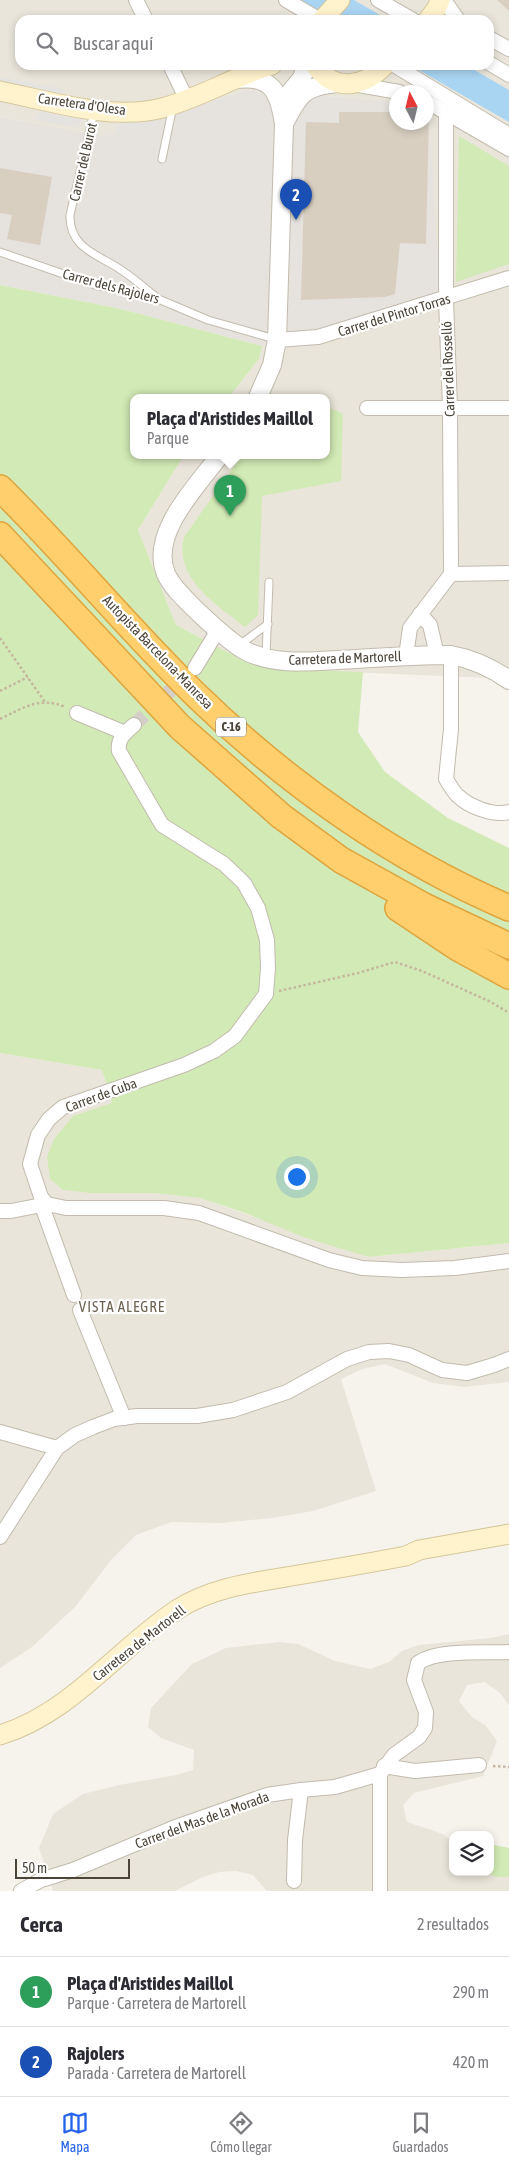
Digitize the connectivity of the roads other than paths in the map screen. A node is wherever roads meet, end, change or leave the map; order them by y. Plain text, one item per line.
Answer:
1 (136, 0) edge
2 (286, 0) edge
3 (340, 0) edge
4 (378, 0) edge
5 (436, 9) edge
6 (144, 15) edge
7 (312, 15) edge
8 (326, 15) edge
9 (404, 15) edge
10 (448, 15) edge
11 (494, 41) edge
12 (509, 49) edge
13 (494, 66) edge
14 (171, 70) edge
15 (309, 70) edge
16 (320, 70) edge
17 (382, 70) edge
18 (391, 70) edge
19 (253, 72) edge
20 (509, 75) edge
21 (345, 83) junction
22 (389, 90) edge
23 (0, 92) edge
24 (180, 101) junction
25 (281, 106) junction
26 (434, 106) edge
27 (95, 109) junction
28 (446, 113) junction
29 (284, 124) junction
30 (509, 135) edge
31 (509, 149) edge
32 (162, 159) dead end
33 (0, 252) edge
34 (509, 278) edge
35 (156, 298) junction
36 (446, 300) junction
37 (278, 340) junction
38 (259, 394) edge
39 (367, 408) dead end
40 (450, 408) junction
41 (509, 408) edge
42 (217, 459) edge
43 (0, 488) edge
44 (0, 535) edge
45 (509, 573) edge
46 (451, 574) junction
47 (269, 582) dead end
48 (420, 614) junction
49 (268, 624) junction
50 (218, 630) junction
51 (238, 646) junction
52 (444, 655) junction
53 (406, 656) junction
54 (266, 658) junction
55 (195, 668) tunnel mouth
56 (509, 680) edge
57 (77, 713) road end
58 (509, 812) edge
59 (341, 860) junction
60 (509, 908) edge
61 (509, 946) edge
62 (509, 976) edge
63 (44, 1205) junction
64 (0, 1211) edge
65 (509, 1261) edge
66 (74, 1295) dead end
67 (80, 1310) dead end
68 (509, 1359) edge
69 (124, 1418) junction
70 (0, 1432) edge
71 (57, 1448) junction
72 (509, 1534) edge
73 (0, 1537) edge
74 (509, 1546) edge
75 (406, 1556) junction
76 (509, 1652) edge
77 (0, 1735) edge
78 (479, 1765) dead end
79 (382, 1770) junction
80 (301, 1790) junction
81 (294, 1881) dead end
82 (21, 1891) edge
83 (380, 1891) edge

1 - 6 street
2 - 7 street
3 - 8 main road
4 - 9 street
5 - 10 street
11 - 12 street
13 - 20 street
14 - 24 street
15 - 25 street
16 - 21 main road
17 - 21 main road
18 - 30 street
19 - 24 main road, Carretera d'Olesa
19 - 25 street
21 - 22 street
21 - 29 street
23 - 27 main road, Carretera d'Olesa
24 - 27 main road, Carretera d'Olesa
24 - 32 lane
25 - 29 street
26 - 28 street
27 - 35 lane, Carrer del Burot
28 - 31 street
28 - 36 street, Carrer del Rosselló
29 - 37 street
33 - 35 lane, Carrer dels Rajolers
34 - 36 street, Carrer del Pintor Torras
35 - 37 lane, Carrer dels Rajolers
36 - 37 street, Carrer del Pintor Torras
36 - 40 street, Carrer del Rosselló
37 - 38 street
39 - 40 street
40 - 41 street
40 - 46 street, Carrer del Rosselló
42 - 50 street, Carretera de Martorell
43 - 60 highway, Autopista Barcelona-Manresa / C-16
44 - 59 highway, C-16
45 - 46 street
46 - 48 street
47 - 49 lane
48 - 52 street
48 - 53 street
49 - 51 lane
49 - 54 lane
50 - 51 street, Carretera de Martorell
50 - 55 street
51 - 54 street, Carretera de Martorell
52 - 53 street, Carretera de Martorell
52 - 56 street, Carretera de Martorell
52 - 58 street
53 - 54 street, Carretera de Martorell
57 - 63 street, Carrer de Cuba
59 - 61 highway, C-16
59 - 62 highway
63 - 64 street
63 - 65 street
63 - 66 street, Carrer de Cuba
67 - 69 street
68 - 69 street
69 - 71 street
70 - 71 street
71 - 73 street
72 - 75 main road, Carretera de Martorell
74 - 75 main road, Carretera de Martorell
75 - 77 main road, Carretera de Martorell
76 - 79 street
78 - 79 street
79 - 80 street, Carrer del Mas de la Morada
79 - 83 street
80 - 81 street
80 - 82 street, Carrer del Mas de la Morada

